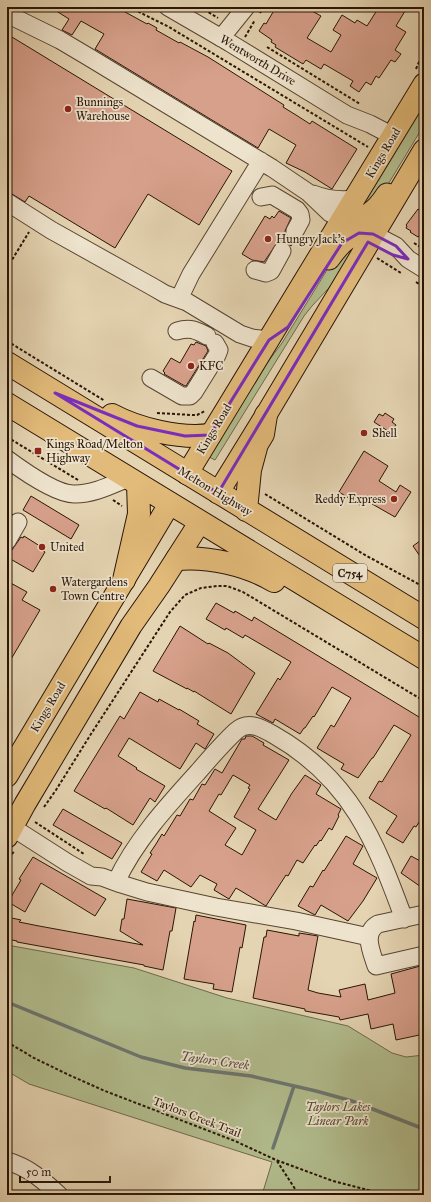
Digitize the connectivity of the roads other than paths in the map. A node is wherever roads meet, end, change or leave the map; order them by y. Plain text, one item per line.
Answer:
1 (168, 7) edge
2 (246, 8) edge
3 (7, 14) edge
4 (233, 34) junction
5 (422, 88) edge
6 (424, 133) edge
7 (383, 143) junction
8 (424, 150) edge
9 (261, 161) junction
10 (309, 193) junction
11 (261, 197) dead end
12 (355, 199) junction
13 (7, 202) edge
14 (342, 220) junction
15 (371, 238) junction
16 (424, 268) edge
17 (256, 270) dead end
18 (179, 299) junction
19 (177, 331) dead end
20 (240, 334) junction
21 (269, 340) junction
22 (7, 363) edge
23 (255, 364) junction
24 (151, 378) dead end
25 (55, 393) junction
26 (7, 404) edge
27 (266, 415) junction
28 (210, 435) junction
29 (7, 459) edge
30 (187, 474) junction
31 (133, 481) junction
32 (218, 493) junction
33 (170, 503) junction
34 (246, 510) junction
35 (18, 522) dead end
36 (200, 522) junction
37 (7, 541) edge
38 (176, 559) junction
39 (124, 580) junction
40 (424, 618) edge
41 (424, 658) edge
42 (424, 664) edge
43 (7, 776) edge
44 (19, 823) edge
45 (109, 880) junction
46 (424, 914) edge
47 (404, 919) junction
48 (369, 937) junction
49 (424, 955) edge
50 (7, 1161) edge
51 (59, 1195) edge

1 - 4 street, Wentworth Drive
2 - 4 street
3 - 9 street
4 - 7 street, Wentworth Drive
5 - 7 main road, Kings Road
6 - 14 main road
7 - 12 main road, Kings Road
8 - 15 main road
9 - 10 street
9 - 18 street
10 - 12 street
10 - 14 street
11 - 17 street
12 - 14 main road, Kings Road
13 - 18 street
14 - 21 main road, Kings Road
15 - 16 street
15 - 21 main road
15 - 27 main road
18 - 20 street
19 - 24 street
20 - 21 street
20 - 23 street
21 - 23 main road, Kings Road
22 - 25 highway, Melton Highway / C754
23 - 28 main road, Kings Road
25 - 28 highway
25 - 30 highway, Melton Highway / C754
26 - 31 highway, C754
27 - 32 main road
27 - 34 highway
28 - 30 main road, Kings Road
29 - 31 street
30 - 32 highway, Melton Highway / C754
30 - 33 highway, Kings Road
31 - 33 highway, C754
31 - 39 highway
32 - 34 highway, Melton Highway / C754
32 - 36 highway
33 - 36 highway, C754
33 - 39 main road, Kings Road
34 - 40 highway, Melton Highway / C754
35 - 37 street
36 - 38 main road
36 - 41 highway, C754
38 - 42 highway
38 - 44 main road
39 - 43 main road, Kings Road
44 - 45 street
45 - 47 street
45 - 48 street
46 - 47 street
47 - 48 street
48 - 49 street
50 - 51 street

